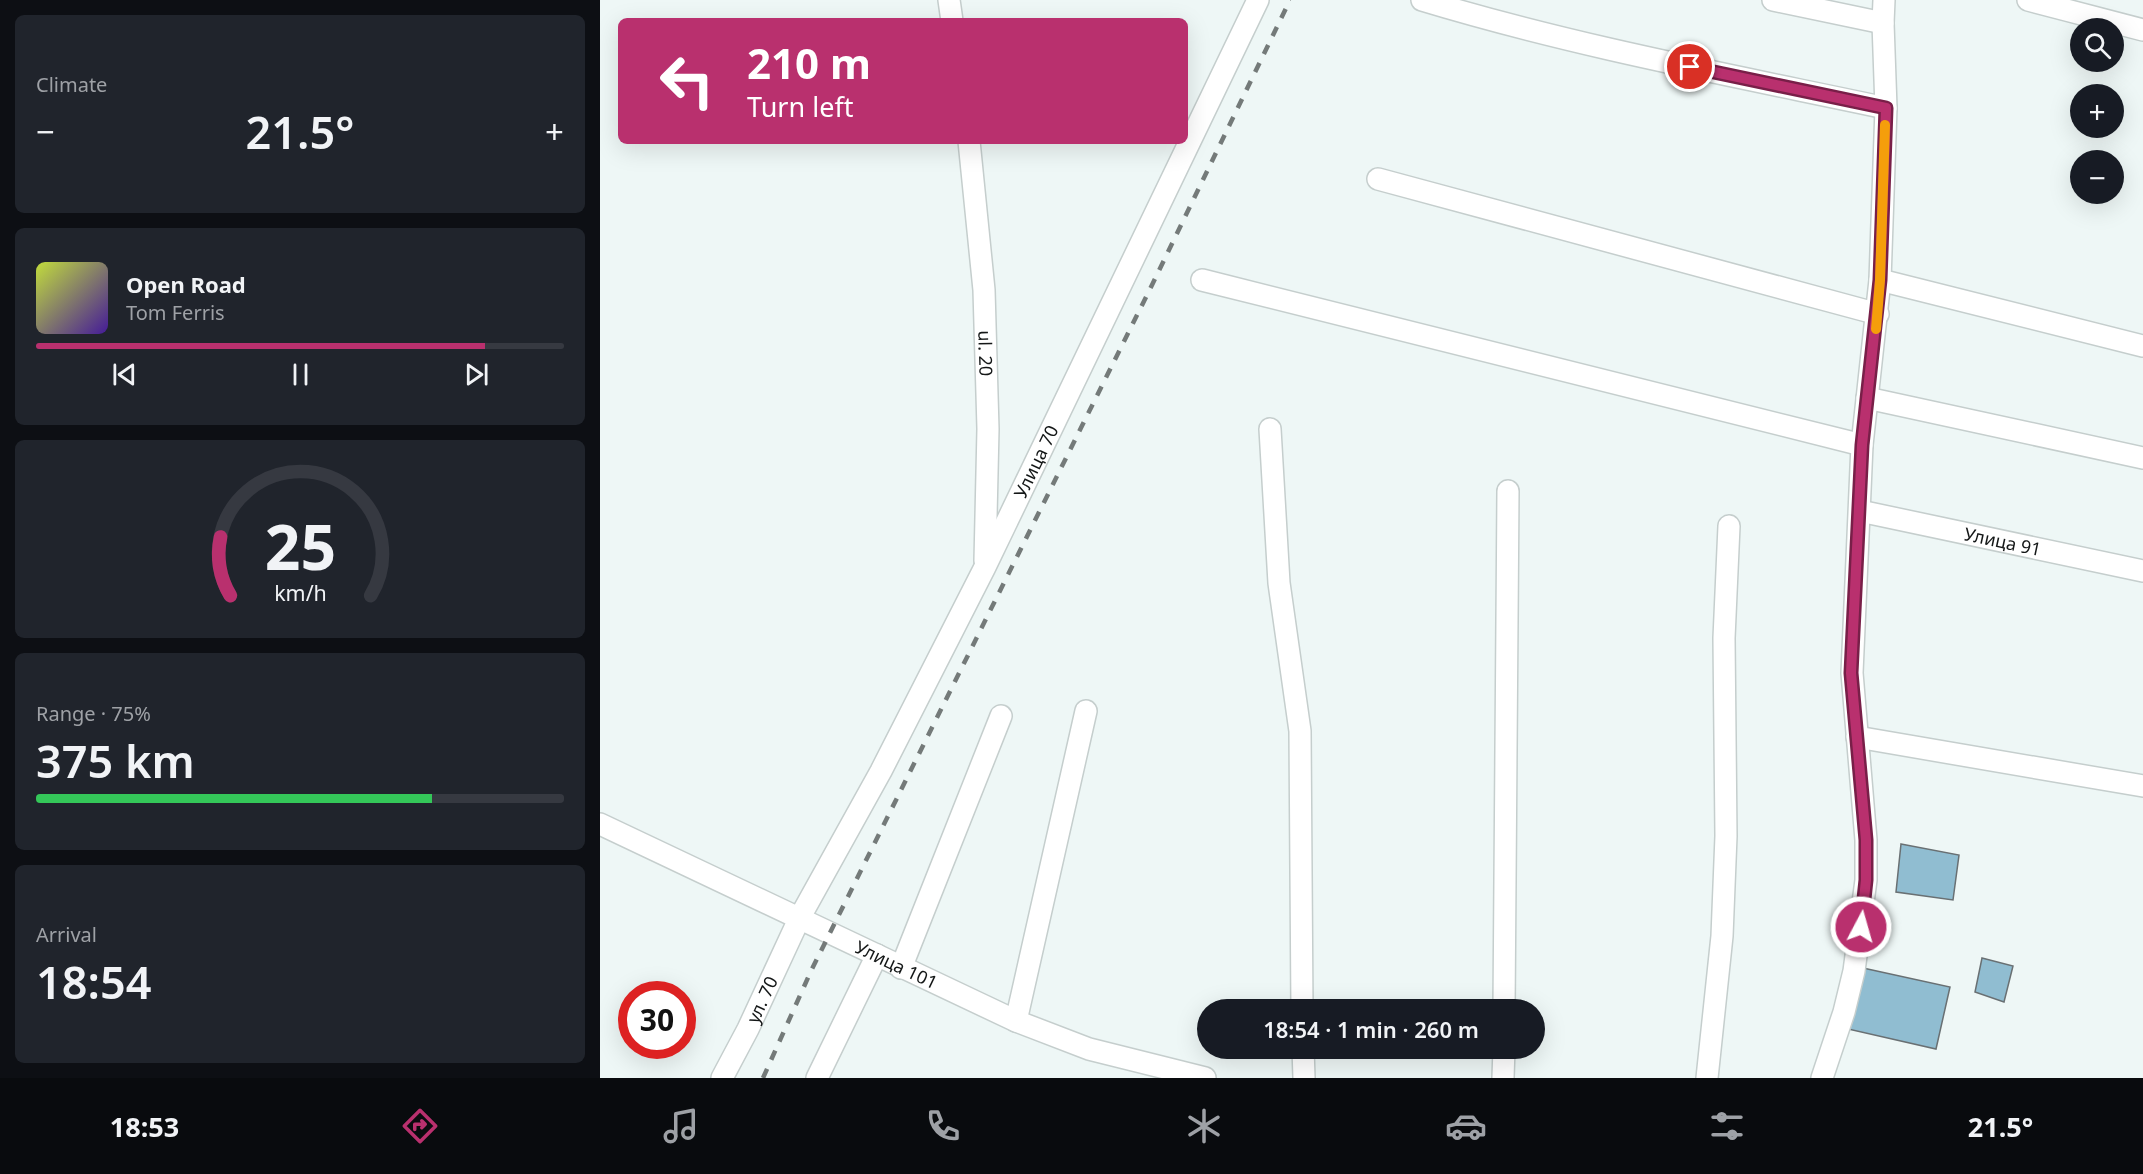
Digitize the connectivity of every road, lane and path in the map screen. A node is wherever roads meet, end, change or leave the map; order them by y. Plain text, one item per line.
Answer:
1 (949, 0) edge
2 (1258, 0) edge
3 (1422, 0) edge
4 (1773, 0) edge
5 (1884, 0) edge
6 (2028, 0) edge
7 (952, 18) edge
8 (1883, 23) junction
9 (2143, 30) edge
10 (1886, 108) junction
11 (969, 144) edge
12 (1378, 179) dead end
13 (1202, 280) dead end
14 (1880, 280) junction
15 (1878, 314) junction
16 (2143, 346) edge
17 (1867, 398) junction
18 (1270, 429) dead end
19 (1862, 445) junction
20 (2143, 458) edge
21 (1508, 491) dead end
22 (1860, 512) junction
23 (1729, 526) dead end
24 (985, 567) junction
25 (2143, 571) edge
26 (1086, 711) dead end
27 (1001, 716) dead end
28 (1857, 737) junction
29 (2143, 786) edge
30 (600, 824) edge
31 (800, 917) junction
32 (877, 955) junction
33 (901, 968) junction
34 (1302, 999) edge
35 (1504, 999) edge
36 (1016, 1021) junction
37 (1303, 1059) edge
38 (1504, 1059) edge
39 (722, 1078) edge
40 (818, 1078) edge
41 (1206, 1078) edge
42 (1304, 1078) edge
43 (1503, 1078) edge
44 (1707, 1078) edge
45 (1822, 1078) edge

1 - 7 street
2 - 24 street, Улица 70
3 - 10 street
4 - 8 street
5 - 8 street
6 - 9 street
8 - 10 street
10 - 14 street
11 - 24 street, ul. 20
12 - 15 street
13 - 19 street
14 - 15 street
14 - 16 street
15 - 17 street
17 - 19 street
17 - 20 street
18 - 34 street
19 - 22 street
21 - 35 street
22 - 25 street, Улица 91
22 - 28 street
23 - 44 street
24 - 31 street, Улица 70
26 - 36 street
27 - 33 street
28 - 29 street
28 - 45 street
30 - 31 street, Улица 101
31 - 32 street, Улица 101
31 - 39 street, ул. 70
32 - 33 street, Улица 101
32 - 40 street
33 - 36 street, Улица 101
36 - 41 street, Улица 101
37 - 42 street
38 - 43 street

